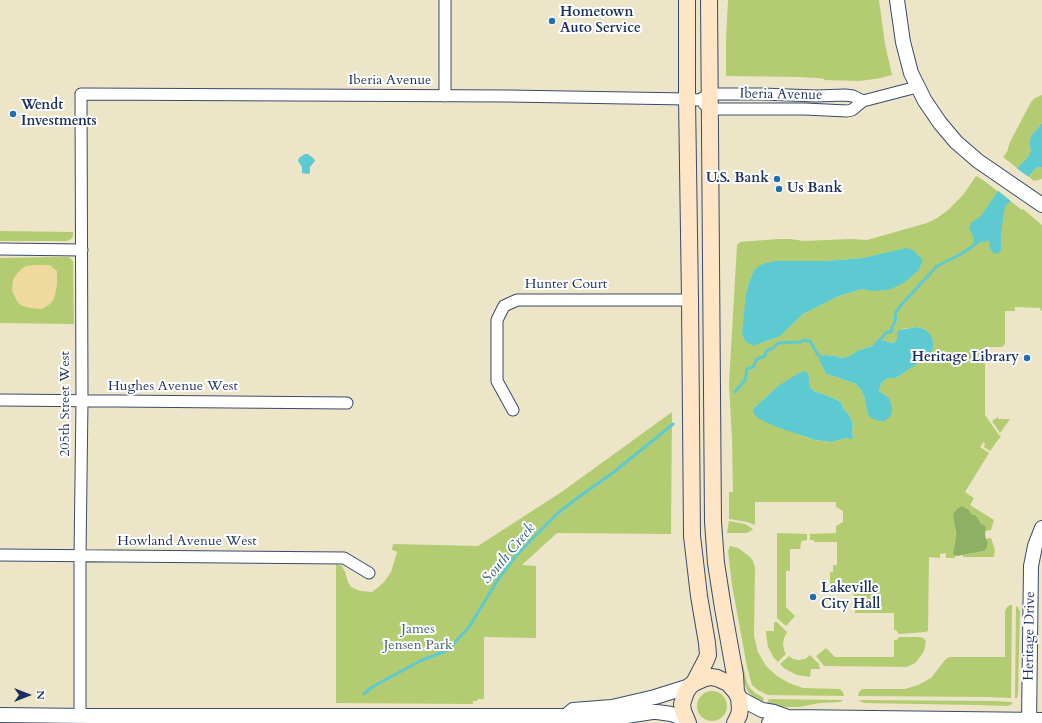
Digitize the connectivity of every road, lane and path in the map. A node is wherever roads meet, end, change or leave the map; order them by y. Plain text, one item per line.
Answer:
1 (445, 0) edge
2 (688, 0) edge
3 (709, 0) edge
4 (898, 0) edge
5 (917, 87) junction
6 (81, 94) joint
7 (446, 96) junction
8 (702, 101) junction
9 (863, 101) junction
10 (1037, 202) edge
11 (0, 249) edge
12 (82, 250) junction
13 (690, 300) junction
14 (0, 400) edge
15 (82, 401) junction
16 (347, 403) dead end
17 (513, 410) dead end
18 (1042, 528) edge
19 (0, 555) edge
20 (80, 556) junction
21 (369, 573) dead end
22 (692, 684) junction
23 (738, 695) junction
24 (0, 715) edge
25 (566, 716) junction
26 (788, 717) junction
27 (86, 718) edge
28 (1033, 721) edge
29 (687, 722) edge
30 (735, 723) edge
31 (769, 723) edge

1 - 7 street
2 - 8 main road
3 - 8 main road
4 - 5 street
5 - 9 street, Iberia Avenue
5 - 10 street
6 - 7 street, Iberia Avenue
6 - 12 street, 205th Street West
7 - 8 street, Iberia Avenue
8 - 9 street, Iberia Avenue
8 - 9 street, Iberia Avenue
8 - 13 main road
8 - 23 main road
11 - 12 street
12 - 15 street, 205th Street West
13 - 17 street, Hunter Court
13 - 22 main road
14 - 15 street, Hughes Avenue West
15 - 16 street, Hughes Avenue West
15 - 20 street, 205th Street West
18 - 28 street, Heritage Drive
19 - 20 street, Howland Avenue West
20 - 21 street, Howland Avenue West
20 - 27 street, 205th Street West
22 - 23 main road
22 - 25 street
22 - 29 main road
23 - 26 street
23 - 30 main road
24 - 27 street
25 - 27 street
25 - 29 street
26 - 28 street
26 - 31 street

